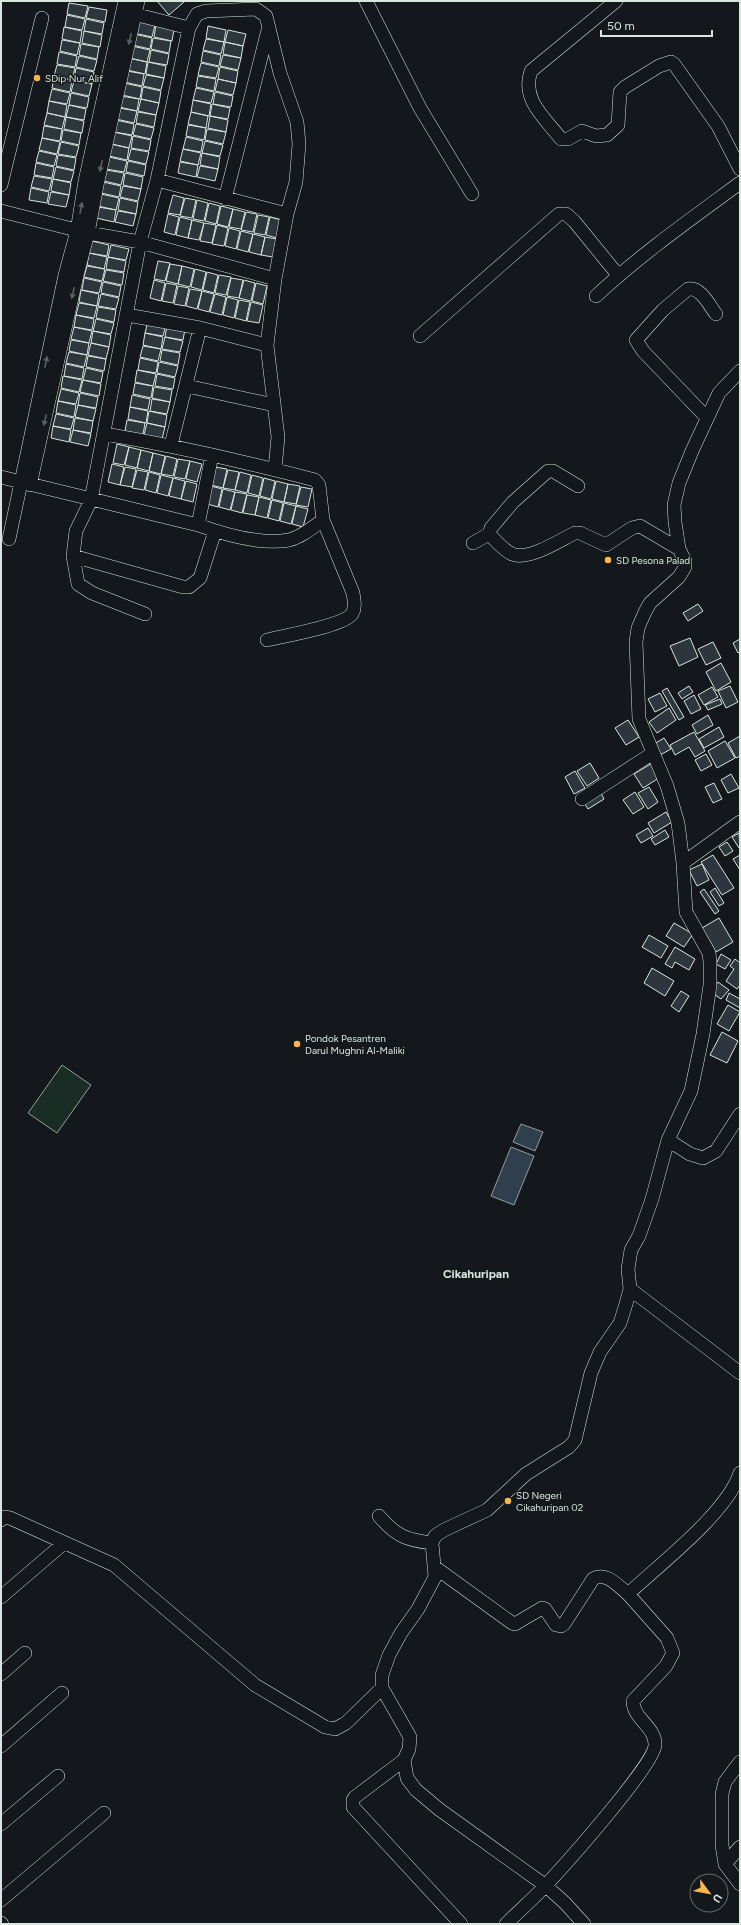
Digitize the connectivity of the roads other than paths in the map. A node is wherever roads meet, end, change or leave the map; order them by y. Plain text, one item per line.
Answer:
1 (366, 1) edge
2 (616, 1) edge
3 (130, 7) edge
4 (42, 18) dead end
5 (269, 27) junction
6 (189, 28) junction
7 (6, 138) edge
8 (740, 169) edge
9 (157, 180) junction
10 (740, 183) edge
11 (1, 185) edge
12 (472, 194) dead end
13 (225, 199) junction
14 (1, 211) edge
15 (287, 214) junction
16 (83, 232) junction
17 (140, 242) junction
18 (618, 275) junction
19 (275, 279) junction
20 (596, 296) dead end
21 (716, 314) dead end
22 (127, 315) junction
23 (200, 328) junction
24 (420, 336) dead end
25 (266, 345) junction
26 (740, 370) edge
27 (187, 386) junction
28 (274, 405) junction
29 (707, 418) junction
30 (105, 434) junction
31 (171, 445) junction
32 (212, 455) junction
33 (275, 468) junction
34 (1, 477) edge
35 (25, 483) junction
36 (578, 486) dead end
37 (91, 500) junction
38 (323, 520) junction
39 (198, 525) junction
40 (214, 531) junction
41 (489, 534) junction
42 (9, 539) dead end
43 (473, 543) dead end
44 (679, 549) junction
45 (73, 556) junction
46 (145, 614) dead end
47 (267, 640) dead end
48 (653, 753) junction
49 (582, 799) dead end
50 (740, 822) edge
51 (683, 863) junction
52 (740, 1114) edge
53 (668, 1140) junction
54 (630, 1289) junction
55 (740, 1373) edge
56 (740, 1473) edge
57 (379, 1516) dead end
58 (1, 1520) edge
59 (64, 1542) junction
60 (432, 1543) junction
61 (436, 1568) junction
62 (628, 1594) junction
63 (1, 1597) edge
64 (25, 1653) dead end
65 (1, 1674) edge
66 (382, 1688) junction
67 (62, 1693) dead end
68 (1, 1746) edge
69 (404, 1760) junction
70 (740, 1762) edge
71 (58, 1776) dead end
72 (104, 1813) dead end
73 (1, 1824) edge
74 (740, 1847) edge
75 (725, 1864) junction
76 (740, 1884) edge
77 (546, 1886) junction
78 (1, 1900) edge
79 (461, 1924) edge
80 (506, 1924) edge
81 (584, 1924) edge

1 - 12 street
2 - 8 street
3 - 6 street
3 - 16 street
4 - 7 street
5 - 6 street
5 - 13 street
5 - 15 street
6 - 9 street
7 - 11 street
9 - 13 street
9 - 17 street
10 - 18 street
13 - 15 street
14 - 16 street
15 - 19 street
16 - 17 street
16 - 35 street
17 - 19 street
17 - 22 street
18 - 20 street
18 - 24 street
19 - 25 street
21 - 29 street
22 - 23 street
22 - 30 street
23 - 25 street
23 - 27 street
25 - 28 street
26 - 29 street
27 - 28 street
27 - 31 street
28 - 33 street
29 - 44 street
30 - 31 street
30 - 37 street
31 - 32 street
32 - 33 street
32 - 39 street
33 - 38 street
34 - 35 street
35 - 37 street
35 - 42 street
36 - 41 street
37 - 39 street
37 - 45 street
38 - 40 street
38 - 47 street
39 - 40 street
40 - 45 street
41 - 43 street
41 - 44 street
44 - 48 street
45 - 46 street
48 - 49 street
48 - 51 street
50 - 51 street
51 - 53 street
52 - 53 street
53 - 54 street
54 - 55 street
54 - 60 street
56 - 62 street
57 - 60 street
58 - 59 street
59 - 63 street
59 - 66 street
60 - 61 street
61 - 62 street
61 - 66 street
62 - 77 street
64 - 65 street
66 - 69 street
67 - 68 street
69 - 77 street
69 - 79 street
70 - 75 street
71 - 73 street
72 - 78 street
74 - 75 street
75 - 76 street
77 - 80 street
77 - 81 street

